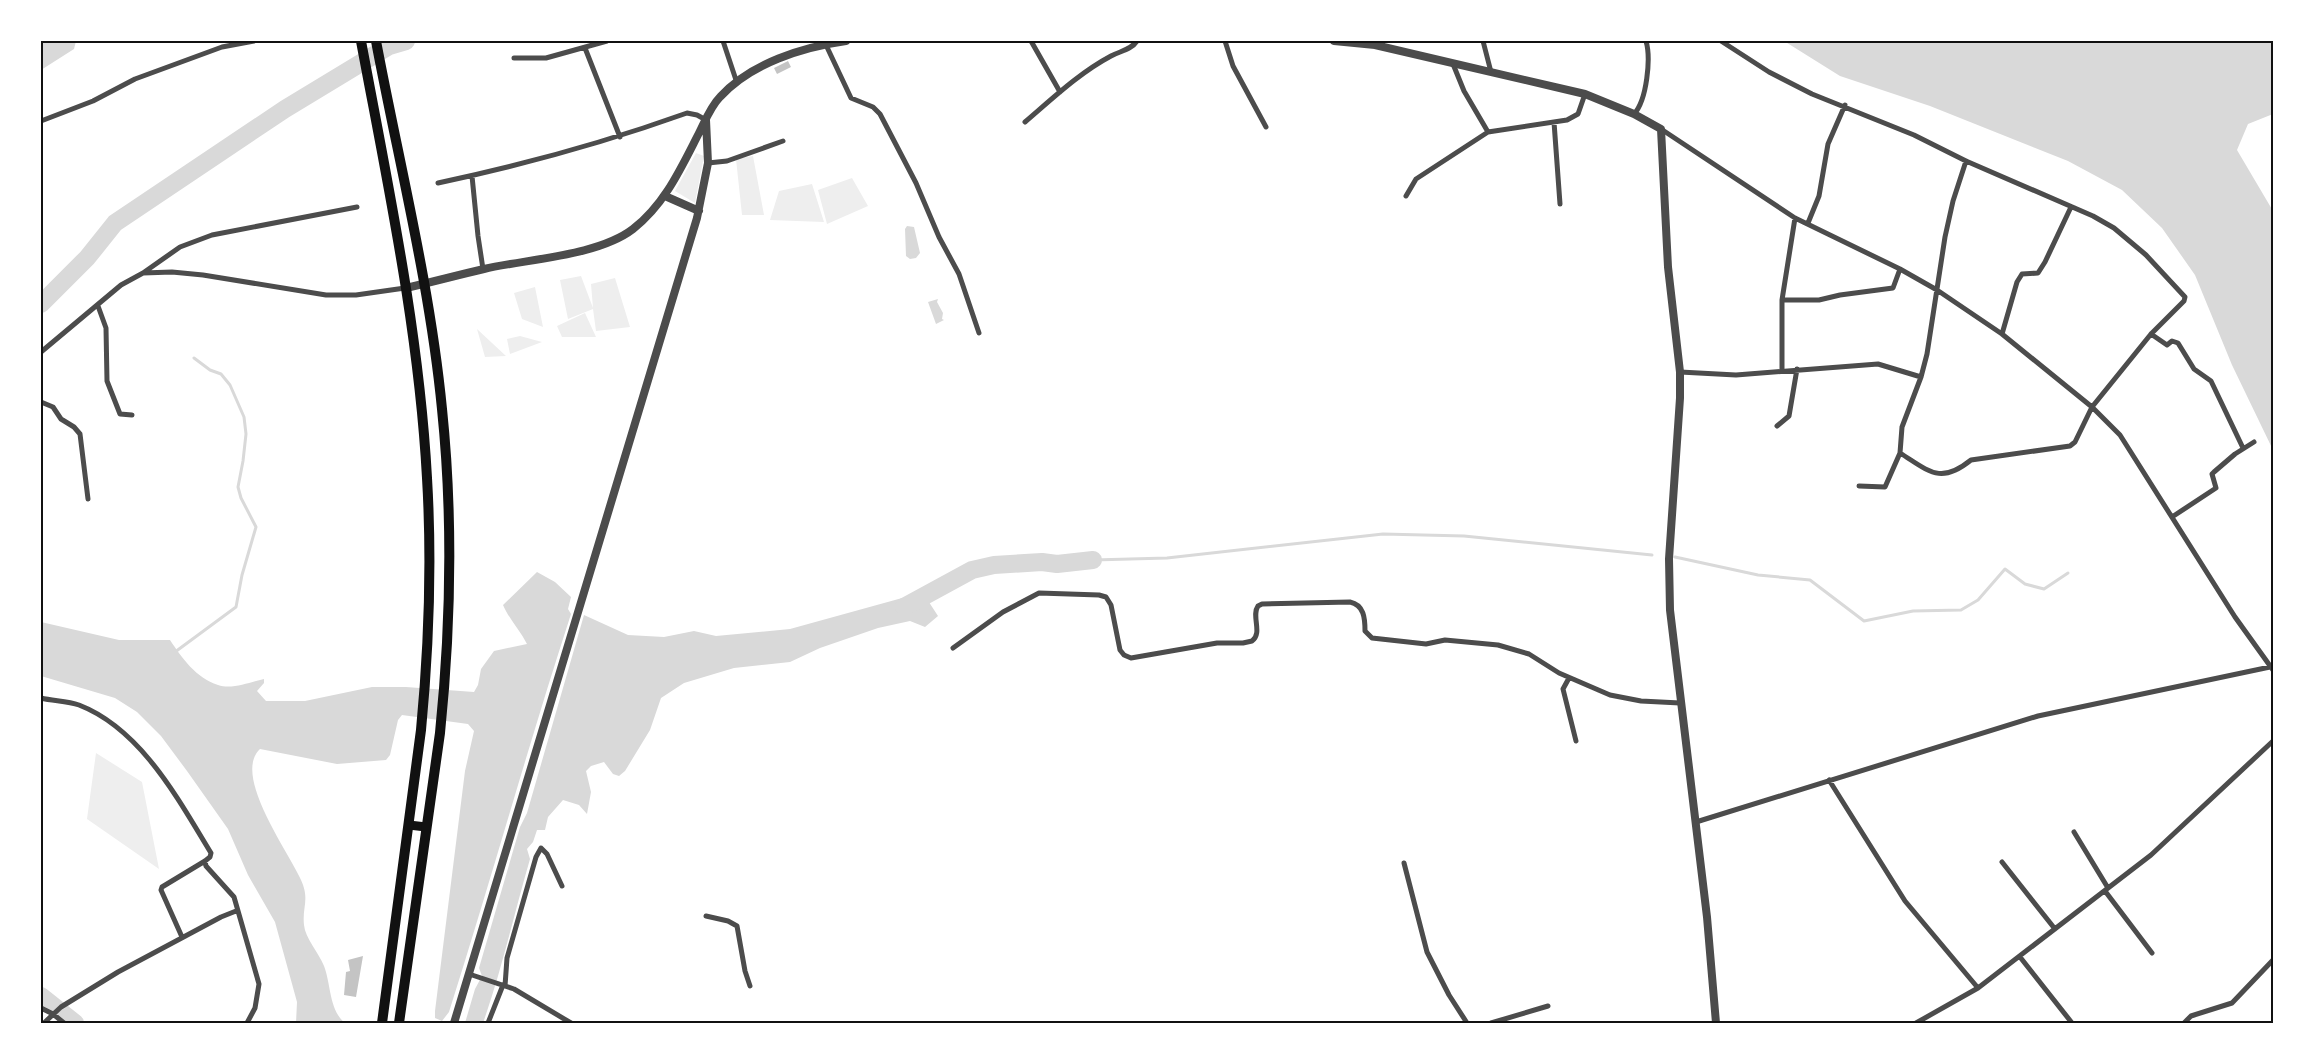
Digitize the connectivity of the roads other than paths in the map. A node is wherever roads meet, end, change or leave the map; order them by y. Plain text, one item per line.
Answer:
1 (254, 41) edge
2 (361, 41) edge
3 (376, 41) edge
4 (607, 41) edge
5 (722, 41) edge
6 (846, 41) edge
7 (1031, 41) edge
8 (1137, 41) edge
9 (1225, 41) edge
10 (1334, 41) edge
11 (1483, 41) edge
12 (1646, 41) edge
13 (1721, 41) edge
14 (1375, 43) edge
15 (826, 45) junction
16 (585, 48) junction
17 (514, 58) dead end
18 (1453, 64) junction
19 (1491, 72) junction
20 (737, 83) junction
21 (1060, 92) junction
22 (1585, 94) junction
23 (1845, 105) junction
24 (1634, 114) junction
25 (706, 120) junction
26 (41, 121) edge
27 (1025, 122) dead end
28 (1554, 122) junction
29 (1266, 127) dead end
30 (1661, 129) junction
31 (1488, 132) junction
32 (620, 137) junction
33 (783, 140) dead end
34 (1966, 161) junction
35 (708, 163) junction
36 (472, 176) junction
37 (438, 183) dead end
38 (665, 196) junction
39 (1406, 196) dead end
40 (1560, 204) dead end
41 (357, 207) dead end
42 (2070, 207) junction
43 (699, 211) junction
44 (1795, 218) junction
45 (1808, 223) junction
46 (484, 269) junction
47 (1900, 269) junction
48 (143, 272) junction
49 (424, 284) junction
50 (406, 288) junction
51 (1937, 290) junction
52 (1782, 300) junction
53 (98, 306) junction
54 (979, 333) dead end
55 (2002, 334) junction
56 (2151, 334) junction
57 (41, 352) edge
58 (1797, 369) junction
59 (1782, 370) junction
60 (1680, 372) junction
61 (1921, 377) junction
62 (41, 402) edge
63 (2092, 406) junction
64 (132, 415) dead end
65 (1777, 426) dead end
66 (2254, 442) dead end
67 (2243, 448) junction
68 (1900, 453) junction
69 (1859, 486) dead end
70 (88, 499) dead end
71 (2172, 517) junction
72 (953, 648) dead end
73 (2272, 669) edge
74 (1570, 678) junction
75 (41, 698) edge
76 (1680, 703) junction
77 (1576, 740) dead end
78 (2273, 741) edge
79 (1829, 780) junction
80 (1696, 822) junction
81 (409, 825) junction
82 (426, 827) junction
83 (2074, 832) dead end
84 (205, 861) junction
85 (2002, 862) dead end
86 (1404, 863) dead end
87 (562, 886) dead end
88 (2107, 889) junction
89 (236, 911) junction
90 (706, 916) dead end
91 (2055, 929) junction
92 (182, 937) junction
93 (2152, 954) dead end
94 (2020, 957) junction
95 (2273, 960) edge
96 (471, 974) junction
97 (501, 984) junction
98 (750, 986) dead end
99 (1978, 988) junction
100 (1548, 1006) dead end
101 (41, 1008) edge
102 (53, 1014) junction
103 (44, 1023) edge
104 (64, 1023) edge
105 (247, 1023) edge
106 (382, 1023) edge
107 (399, 1023) edge
108 (454, 1023) edge
109 (488, 1023) edge
110 (571, 1023) edge
111 (1467, 1023) edge
112 (1491, 1023) edge
113 (1716, 1023) edge
114 (1916, 1023) edge
115 (2072, 1023) edge
116 (2184, 1023) edge

1 - 26 street
2 - 50 main road
3 - 49 main road
4 - 16 street
5 - 20 street
6 - 15 street
7 - 21 street
8 - 21 street
9 - 29 street
10 - 14 street
11 - 19 street
12 - 24 street
13 - 23 street
14 - 18 street
15 - 20 street
15 - 54 street
16 - 17 street
16 - 32 street
18 - 19 street
18 - 31 street
19 - 22 street
20 - 25 street
21 - 27 street
22 - 24 street
22 - 28 street
23 - 34 street
23 - 45 street
24 - 30 street
25 - 32 street
25 - 35 street
25 - 38 street
28 - 31 street
28 - 40 street
30 - 44 street
30 - 60 street
31 - 39 street
32 - 36 street
33 - 35 street
34 - 42 street
34 - 51 street
35 - 43 street
36 - 37 street
36 - 46 street
38 - 43 street
38 - 46 street
41 - 48 street
42 - 55 street
42 - 56 street
43 - 96 street
44 - 45 street
44 - 52 street
45 - 47 street
46 - 49 street
47 - 51 street
47 - 52 street
48 - 50 street
48 - 53 street
49 - 50 street
49 - 82 main road
50 - 81 main road
51 - 55 street
51 - 61 street
52 - 59 street
53 - 57 street
53 - 64 street
55 - 63 street
56 - 63 street
56 - 67 street
58 - 59 street
58 - 61 street
58 - 65 street
59 - 60 street
60 - 76 street
61 - 68 street
62 - 70 street
63 - 68 street
63 - 71 street
66 - 67 street
67 - 71 street
68 - 69 street
71 - 73 street
72 - 74 street
73 - 79 street
74 - 76 street
74 - 77 street
75 - 84 street
76 - 80 street
78 - 88 street
79 - 80 street
79 - 99 street
80 - 113 street
81 - 82 main road
81 - 106 main road
82 - 107 main road
83 - 88 street
84 - 89 street
84 - 92 street
85 - 91 street
86 - 111 street
87 - 97 street
88 - 91 street
88 - 93 street
89 - 92 street
89 - 105 street
90 - 98 street
91 - 94 street
92 - 102 street
94 - 99 street
94 - 115 street
95 - 116 street
96 - 97 street
96 - 108 street
97 - 109 street
97 - 110 street
99 - 114 street
100 - 112 street
101 - 102 street
102 - 103 street
102 - 104 street

